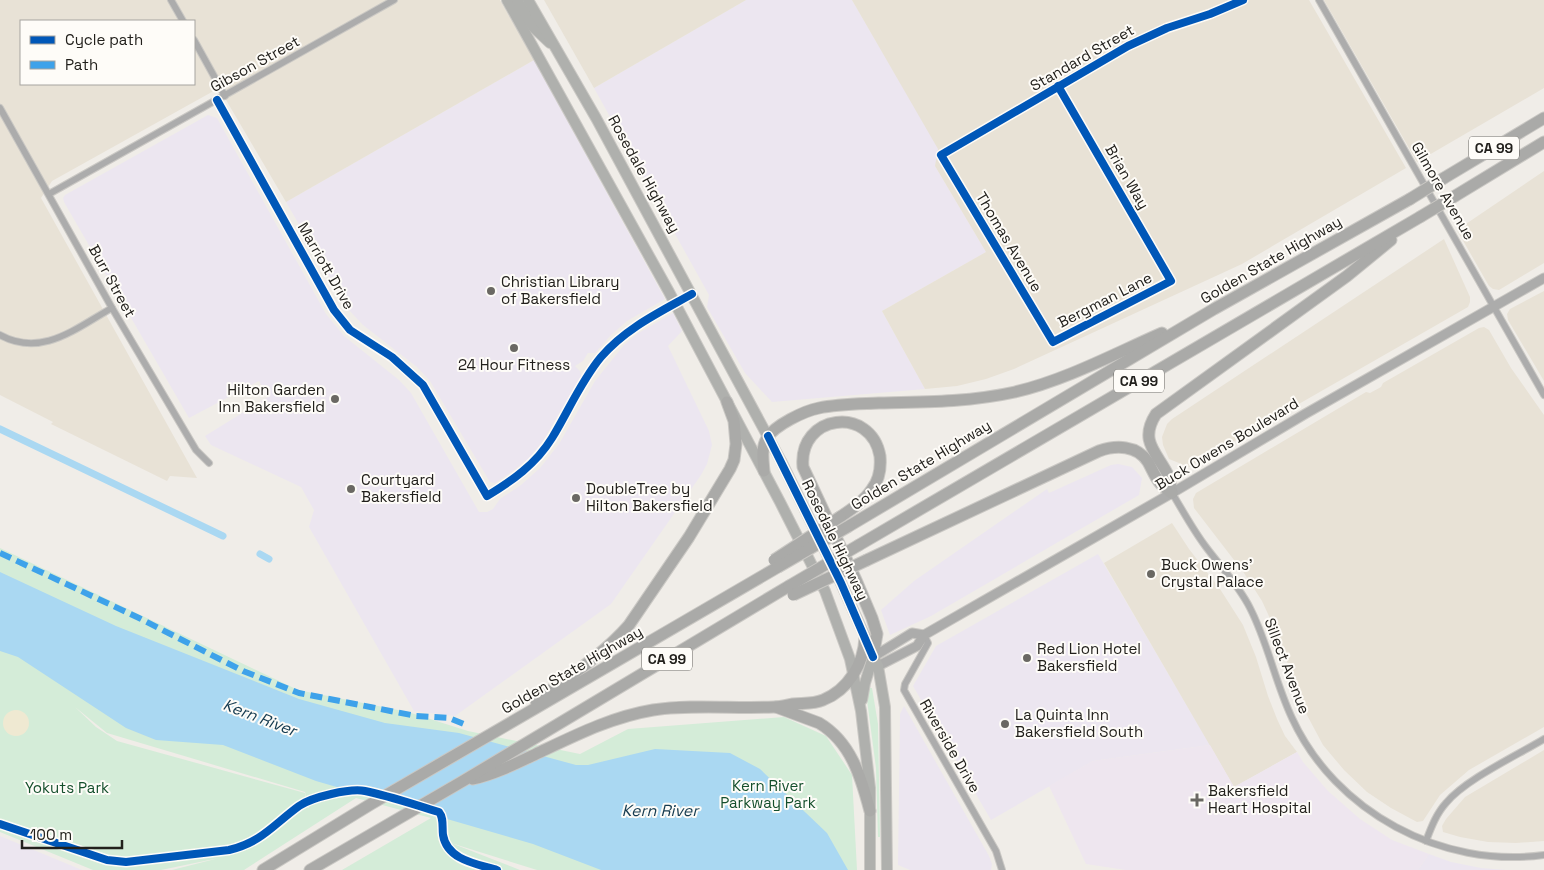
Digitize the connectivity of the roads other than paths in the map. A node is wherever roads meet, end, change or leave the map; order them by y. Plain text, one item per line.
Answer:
1 (172, 0) edge
2 (394, 0) edge
3 (507, 0) edge
4 (517, 0) edge
5 (528, 0) edge
6 (536, 0) edge
7 (1243, 0) edge
8 (1319, 0) edge
9 (182, 20) edge
10 (195, 42) edge
11 (555, 47) junction
12 (1058, 86) junction
13 (225, 96) junction
14 (217, 100) junction
15 (0, 108) edge
16 (1544, 118) edge
17 (1544, 142) edge
18 (941, 155) joint
19 (49, 194) junction
20 (1420, 217) junction
21 (1544, 278) edge
22 (1171, 282) joint
23 (692, 294) junction
24 (675, 304) junction
25 (1495, 306) junction
26 (112, 308) junction
27 (1214, 309) junction
28 (0, 335) edge
29 (1052, 342) joint
30 (1544, 395) edge
31 (727, 402) junction
32 (768, 436) junction
33 (209, 463) dead end
34 (764, 471) junction
35 (1172, 493) junction
36 (844, 521) junction
37 (791, 590) junction
38 (924, 635) junction
39 (865, 638) joint
40 (845, 644) junction
41 (871, 661) junction
42 (854, 674) junction
43 (776, 707) junction
44 (861, 711) junction
45 (505, 726) junction
46 (1544, 739) edge
47 (464, 781) junction
48 (870, 811) junction
49 (1426, 841) junction
50 (1544, 855) edge
51 (263, 870) edge
52 (310, 870) edge
53 (870, 870) edge
54 (887, 870) edge
55 (1002, 870) edge

1 - 9 street
2 - 13 street, Gibson Street
3 - 24 main road, Rosedale Highway
4 - 11 main road
5 - 11 main road, Rosedale Highway
6 - 11 main road
7 - 12 street, Standard Street
8 - 25 street, Gilmore Avenue
10 - 13 street
11 - 23 main road, Rosedale Highway
12 - 18 street, Standard Street
12 - 22 street, Brian Way
13 - 14 street, Gibson Street
14 - 19 street, Gibson Street
14 - 24 street, Marriott Drive
15 - 19 street, Burr Street
16 - 27 highway, Golden State Highway / CA 99, bridge
17 - 20 highway, CA 99, bridge
18 - 29 street, Thomas Avenue
19 - 26 street, Burr Street
20 - 35 highway
20 - 37 highway, CA 99, bridge
21 - 25 main road, Buck Owens Boulevard
22 - 29 street, Bergman Lane
23 - 24 street
23 - 32 main road, Rosedale Highway
24 - 31 main road, Rosedale Highway
25 - 30 street, Gilmore Avenue
25 - 35 main road, Buck Owens Boulevard
26 - 28 street
26 - 33 street, Burr Street
27 - 32 highway
27 - 36 highway, Golden State Highway / CA 99
31 - 34 main road, Rosedale Highway
31 - 45 highway
32 - 34 highway
32 - 39 main road, Rosedale Highway
34 - 40 main road, Rosedale Highway
35 - 37 highway, bridge
35 - 38 main road, Buck Owens Boulevard
35 - 49 street, Sillect Avenue
36 - 41 highway
36 - 45 highway, Golden State Highway / CA 99, bridge
37 - 47 highway, CA 99
38 - 41 main road, Buck Owens Boulevard
38 - 41 main road, Buck Owens Boulevard
38 - 55 street, Riverside Drive
39 - 41 highway
40 - 41 main road
40 - 42 main road, Rosedale Highway
41 - 42 highway
41 - 44 main road
41 - 54 main road
42 - 43 highway
42 - 44 main road, Rosedale Highway
43 - 47 highway
43 - 48 highway
44 - 48 main road, Rosedale Highway
45 - 51 highway, Golden State Highway / CA 99
46 - 49 street
47 - 52 highway, CA 99
48 - 53 main road, Rosedale Highway
49 - 50 street, Sillect Avenue

